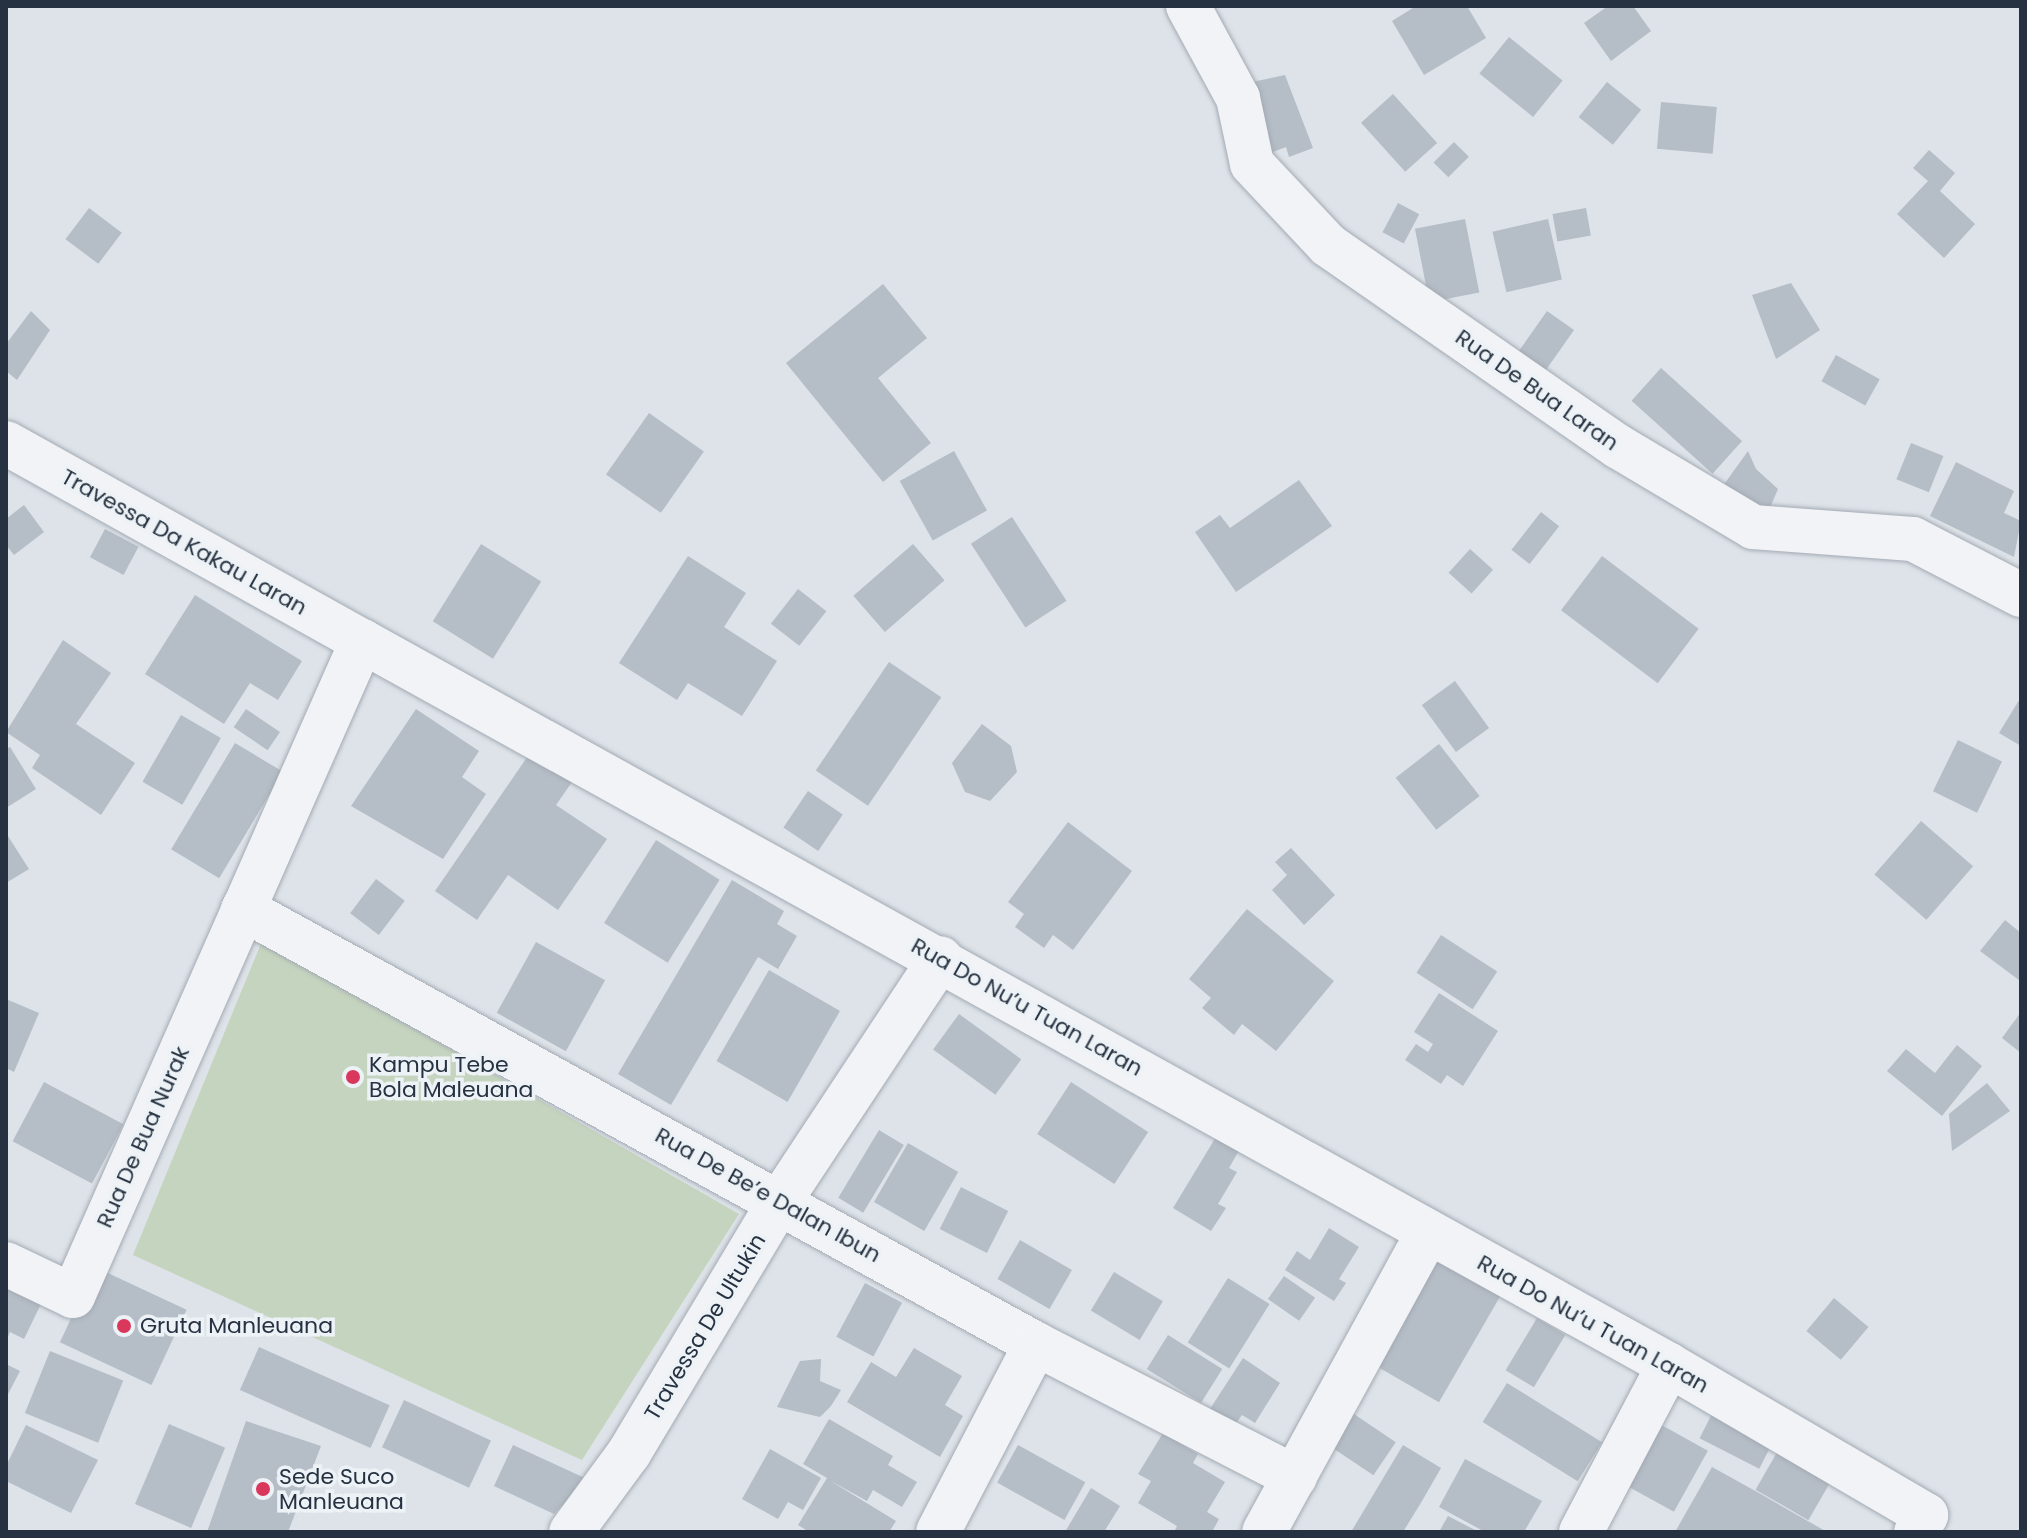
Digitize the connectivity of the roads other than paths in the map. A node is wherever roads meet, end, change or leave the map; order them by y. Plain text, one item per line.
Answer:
1 (1188, 6) edge
2 (6, 443) edge
3 (2021, 595) edge
4 (362, 641) junction
5 (243, 909) junction
6 (941, 958) junction
7 (780, 1201) junction
8 (1428, 1233) junction
9 (6, 1264) edge
10 (1036, 1344) junction
11 (1669, 1365) junction
12 (1295, 1477) junction
13 (1933, 1526) edge
14 (571, 1532) edge
15 (938, 1532) edge
16 (1264, 1532) edge
17 (1581, 1532) edge

1 - 3 street, Rua De Bua Laran
2 - 4 street, Travessa Da Kakau Laran
4 - 5 street
4 - 6 street, Rua Do Nu’u Tuan Laran
5 - 7 street, Rua De Be’e Dalan Ibun
5 - 9 street, Rua De Bua Nurak
6 - 7 street, Travessa De Ultukin
6 - 8 street, Rua Do Nu’u Tuan Laran
7 - 10 street, Rua De Be’e Dalan Ibun
7 - 14 street, Travessa De Ultukin
8 - 11 street, Rua Do Nu’u Tuan Laran
8 - 12 street
10 - 12 street, Rua De Be’e Dalan Ibun
10 - 15 street
11 - 13 street, Rua Do Nu’u Tuan Laran
11 - 17 street
12 - 16 street

